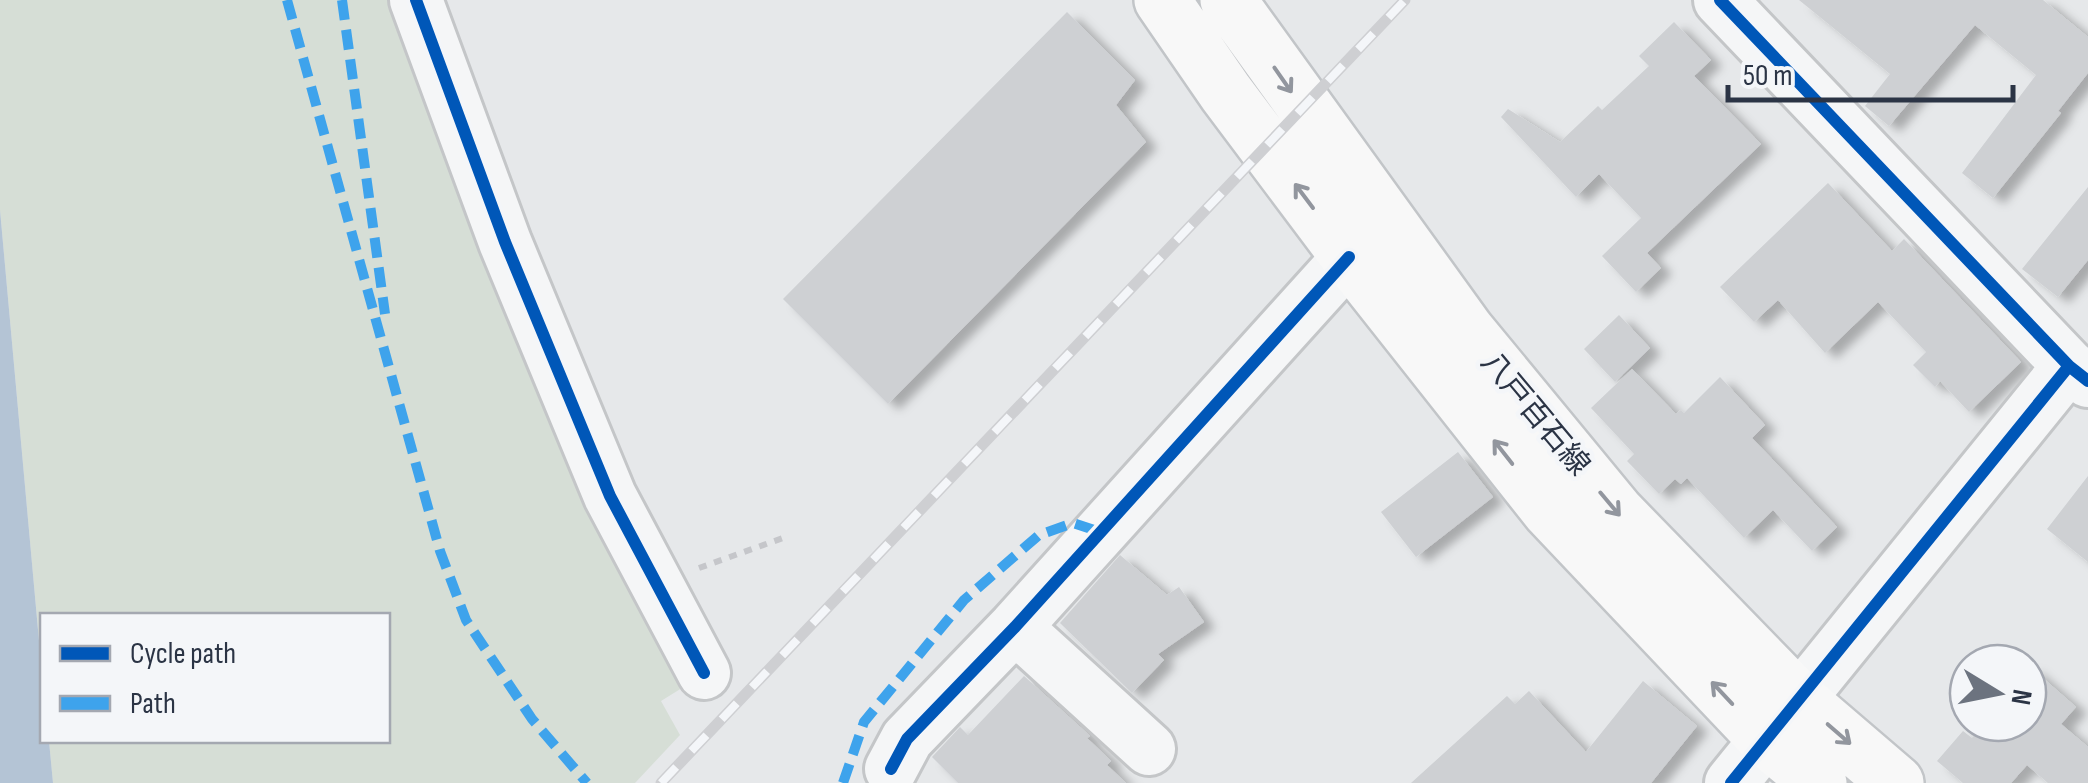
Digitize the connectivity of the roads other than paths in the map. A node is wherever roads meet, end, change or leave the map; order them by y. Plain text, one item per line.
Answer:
1 (416, 0) edge
2 (1162, 0) edge
3 (1228, 0) edge
4 (1720, 0) edge
5 (1349, 257) junction
6 (2079, 373) edge
7 (1015, 627) junction
8 (704, 673) dead end
9 (1782, 719) junction
10 (1149, 749) dead end
11 (890, 770) dead end
12 (1730, 783) edge
13 (1818, 783) edge
14 (1896, 783) edge

1 - 8 street
5 -> 2 main road, 八戸百石線
3 -> 9 main road, 八戸百石線
4 - 6 street
5 - 7 street
9 -> 5 main road, 八戸百石線
6 - 9 street
7 - 10 street
7 - 11 street
9 - 12 street
9 - 13 main road, 八戸百石線
9 -> 14 main road, 八戸百石線

